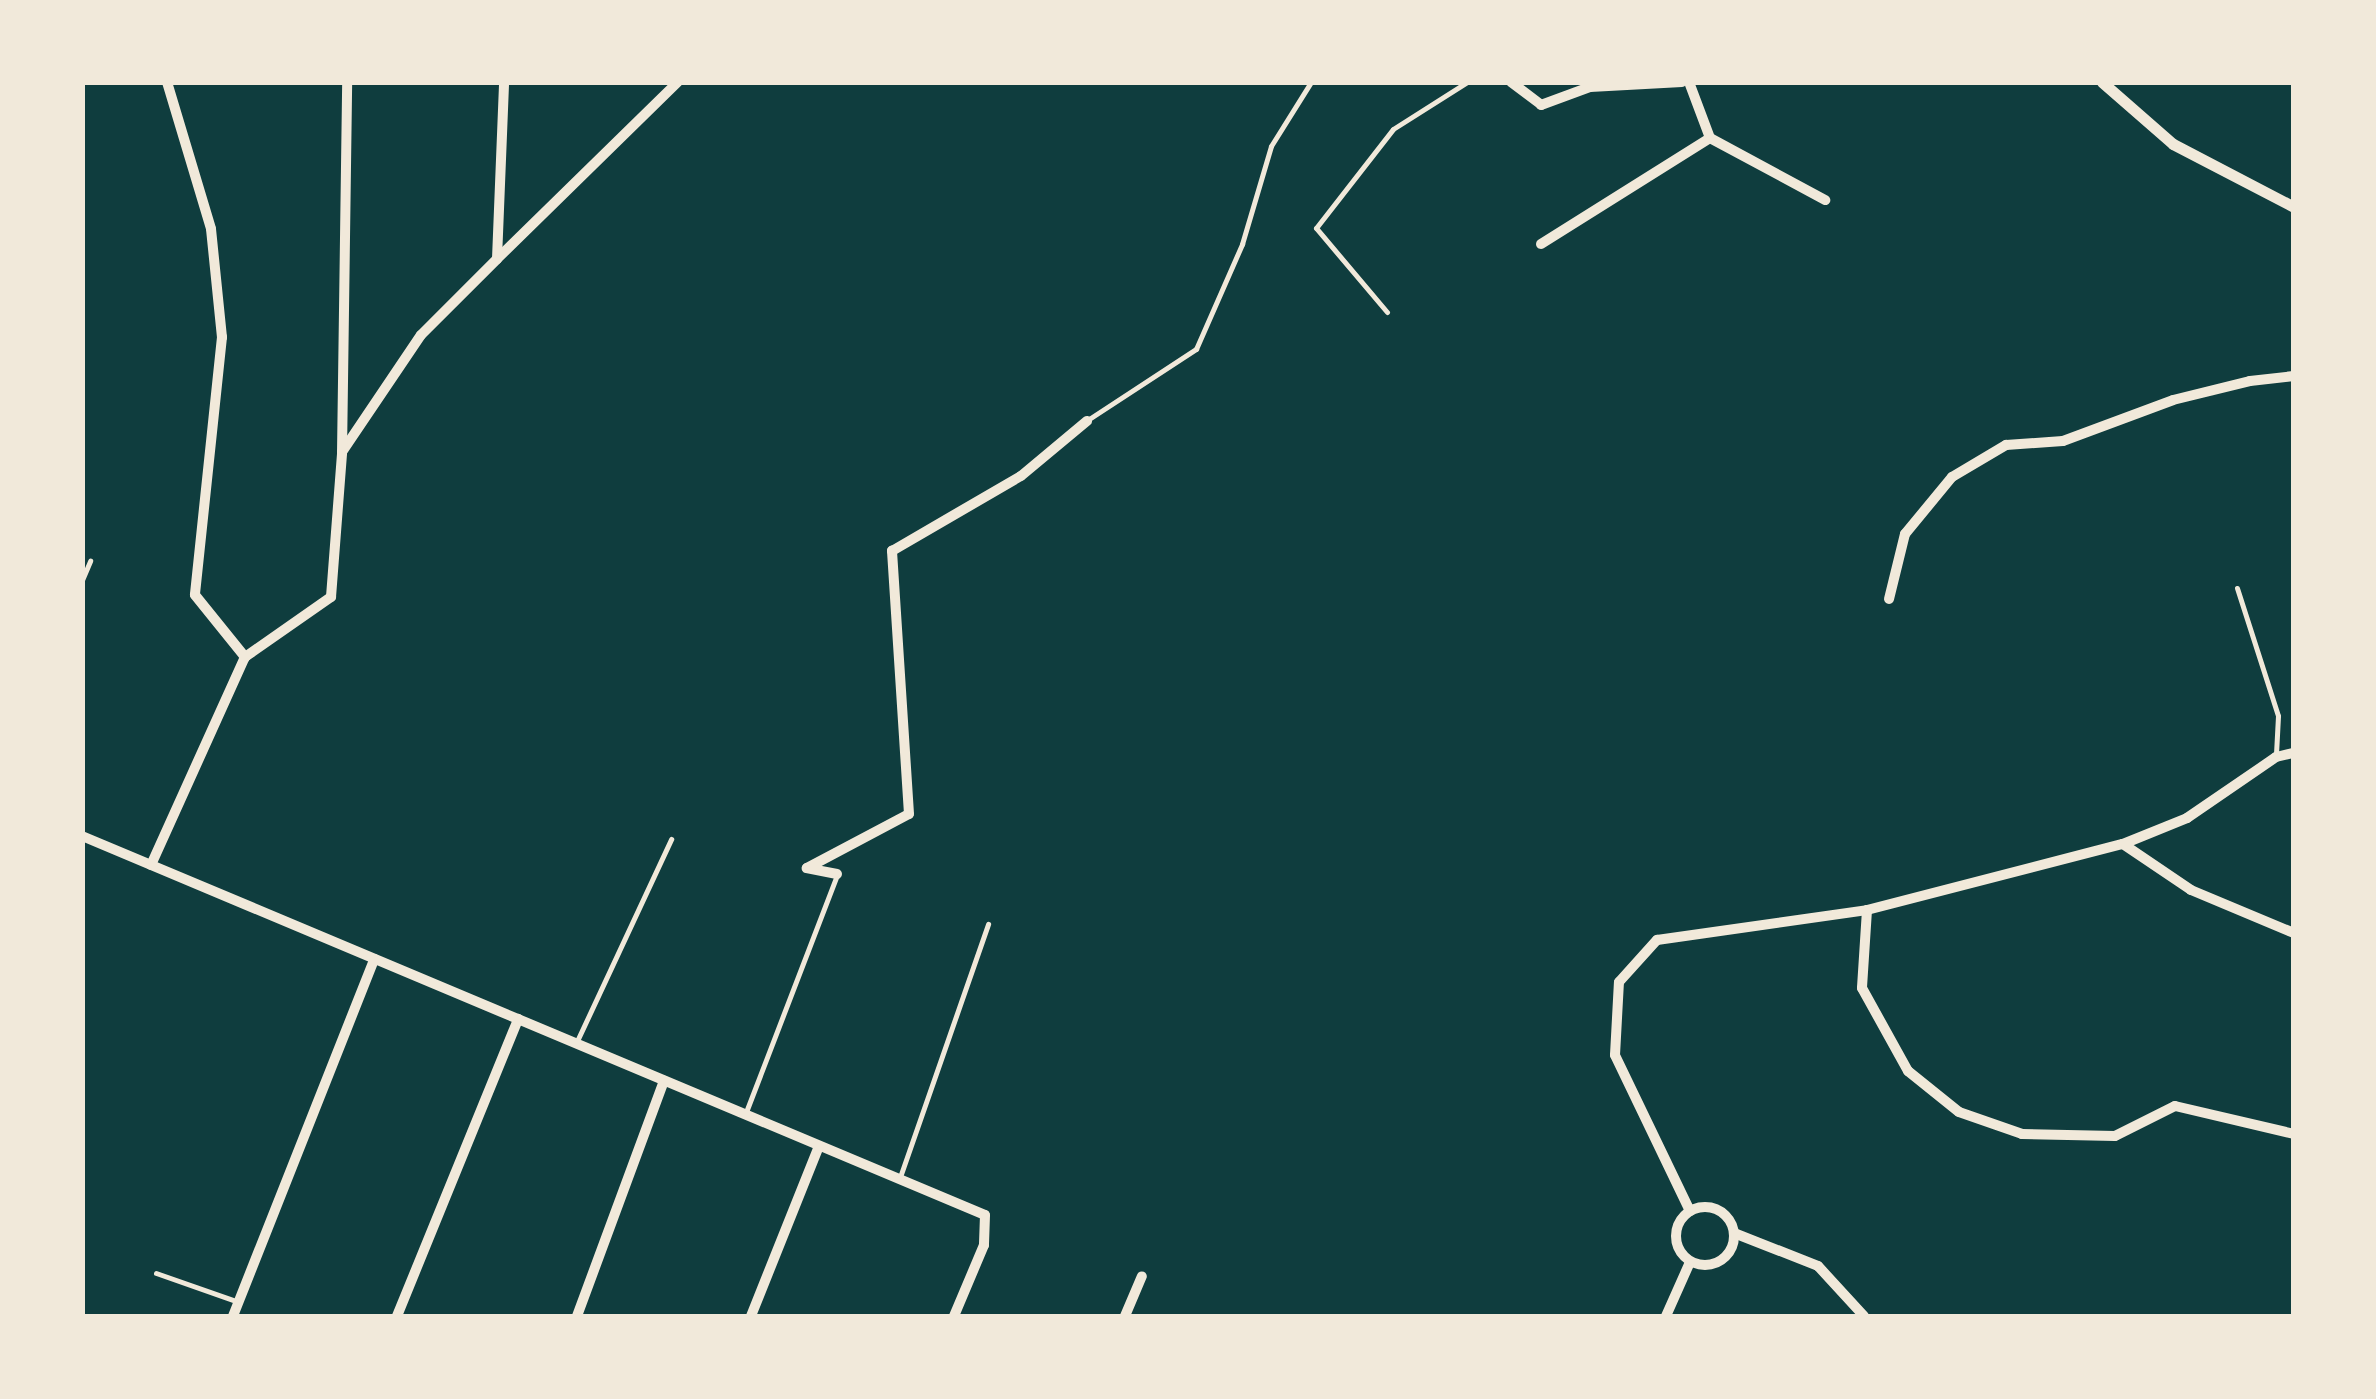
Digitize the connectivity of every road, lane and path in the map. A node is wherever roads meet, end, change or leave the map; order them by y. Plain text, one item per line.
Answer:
1 (168, 82) edge
2 (347, 82) edge
3 (504, 82) edge
4 (678, 82) edge
5 (1311, 82) edge
6 (1467, 82) edge
7 (1511, 82) edge
8 (1682, 82) edge
9 (1690, 82) edge
10 (2102, 82) edge
11 (1710, 138) junction
12 (1825, 200) dead end
13 (2294, 207) edge
14 (1541, 244) dead end
15 (497, 259) junction
16 (1387, 312) dead end
17 (2294, 376) edge
18 (1086, 421) joint
19 (342, 453) junction
20 (90, 561) dead end
21 (82, 580) edge
22 (2237, 588) dead end
23 (1889, 599) dead end
24 (245, 657) junction
25 (2294, 752) edge
26 (2276, 757) junction
27 (82, 836) edge
28 (672, 840) dead end
29 (2123, 844) junction
30 (151, 865) junction
31 (837, 874) joint
32 (1867, 910) junction
33 (988, 924) dead end
34 (2294, 933) edge
35 (374, 959) junction
36 (518, 1019) junction
37 (576, 1044) junction
38 (664, 1081) junction
39 (745, 1115) junction
40 (2294, 1134) edge
41 (819, 1146) junction
42 (900, 1180) junction
43 (1690, 1210) junction
44 (1734, 1233) junction
45 (1690, 1262) junction
46 (156, 1273) dead end
47 (1142, 1276) dead end
48 (239, 1302) junction
49 (233, 1316) edge
50 (398, 1316) edge
51 (577, 1316) edge
52 (750, 1316) edge
53 (954, 1316) edge
54 (1124, 1316) edge
55 (1666, 1316) edge
56 (1864, 1316) edge

1 - 24 street
2 - 19 street
3 - 15 street
4 - 15 street
5 - 18 lane
6 - 16 lane
7 - 8 street
9 - 11 street
10 - 13 street
11 - 12 street
11 - 14 street
15 - 19 street
17 - 23 street
18 - 31 street
19 - 24 street
20 - 21 lane
22 - 26 lane
24 - 30 street
25 - 26 street
26 - 29 street
27 - 30 street
28 - 37 lane
29 - 32 street
29 - 34 street
30 - 35 street
31 - 39 lane
32 - 40 street
32 - 43 street
33 - 42 lane
35 - 36 street
35 - 48 street
36 - 37 street
36 - 50 street
37 - 38 street
38 - 39 street
38 - 51 street
39 - 41 street
41 - 42 street
41 - 52 street
42 - 53 street
43 - 44 street
43 - 45 street
44 - 45 street
44 - 56 street
45 - 55 street
46 - 48 lane
47 - 54 street
48 - 49 street

